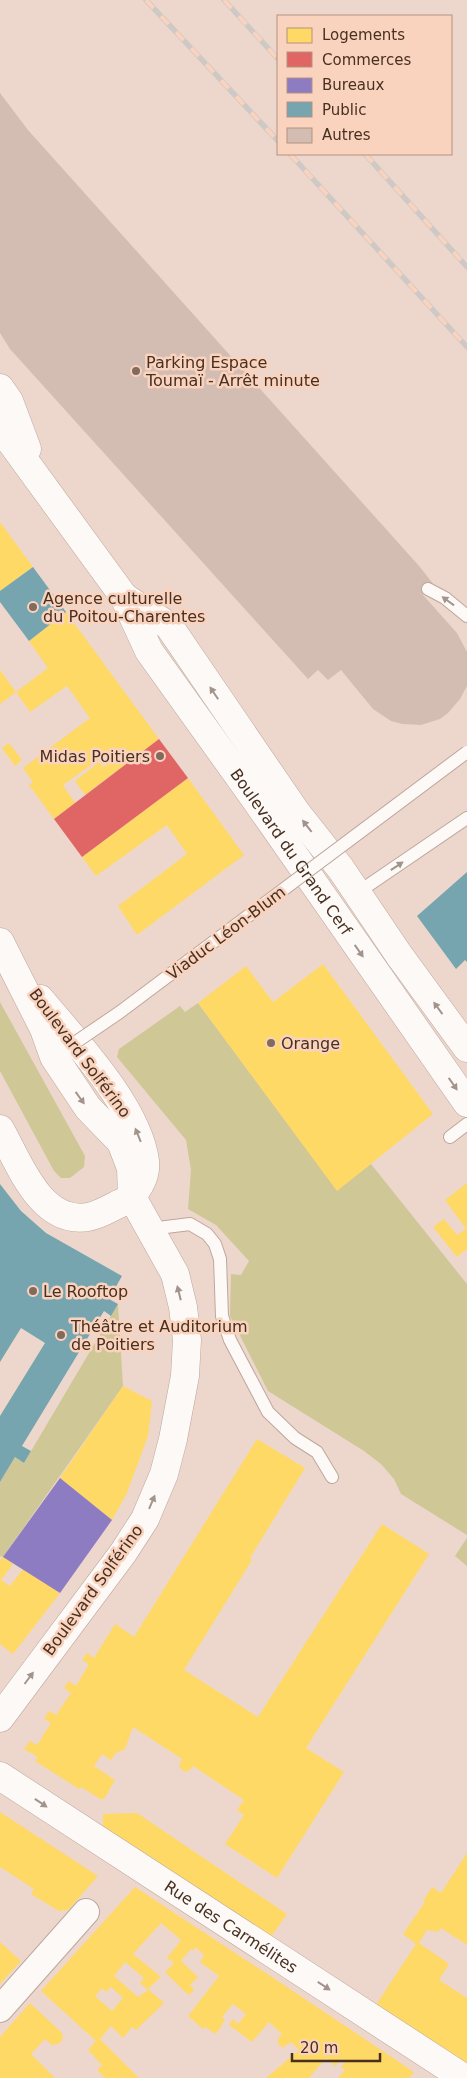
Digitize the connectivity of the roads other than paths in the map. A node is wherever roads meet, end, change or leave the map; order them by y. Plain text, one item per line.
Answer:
1 (0, 388) edge
2 (0, 428) edge
3 (0, 448) edge
4 (40, 483) junction
5 (428, 589) dead end
6 (124, 598) junction
7 (467, 616) edge
8 (467, 752) edge
9 (467, 818) edge
10 (357, 893) junction
11 (0, 942) edge
12 (467, 1048) edge
13 (65, 1050) junction
14 (467, 1103) edge
15 (467, 1124) edge
16 (0, 1129) edge
17 (450, 1137) dead end
18 (132, 1197) junction
19 (150, 1228) junction
20 (332, 1477) dead end
21 (0, 1718) edge
22 (0, 1776) edge
23 (86, 1912) dead end
24 (0, 2010) edge
25 (464, 2078) edge

1 - 4 street, Boulevard du Grand Cerf
2 - 4 street, Boulevard du Grand Cerf
3 - 4 street, Boulevard du Grand Cerf
4 - 6 street, Boulevard du Grand Cerf
7 -> 5 lane
10 -> 6 street, Boulevard du Grand Cerf
6 -> 14 street, Boulevard du Grand Cerf
8 - 13 lane, Viaduc Léon-Blum, bridge
10 -> 9 lane
12 -> 10 street, Boulevard du Grand Cerf
11 - 13 street, Boulevard Solférino
13 - 18 street, Boulevard Solférino
15 - 17 lane
16 - 18 street
18 - 19 street, Boulevard Solférino
19 - 20 lane
21 -> 19 street, Boulevard Solférino
22 -> 25 street, Rue des Carmélites
23 - 24 street

